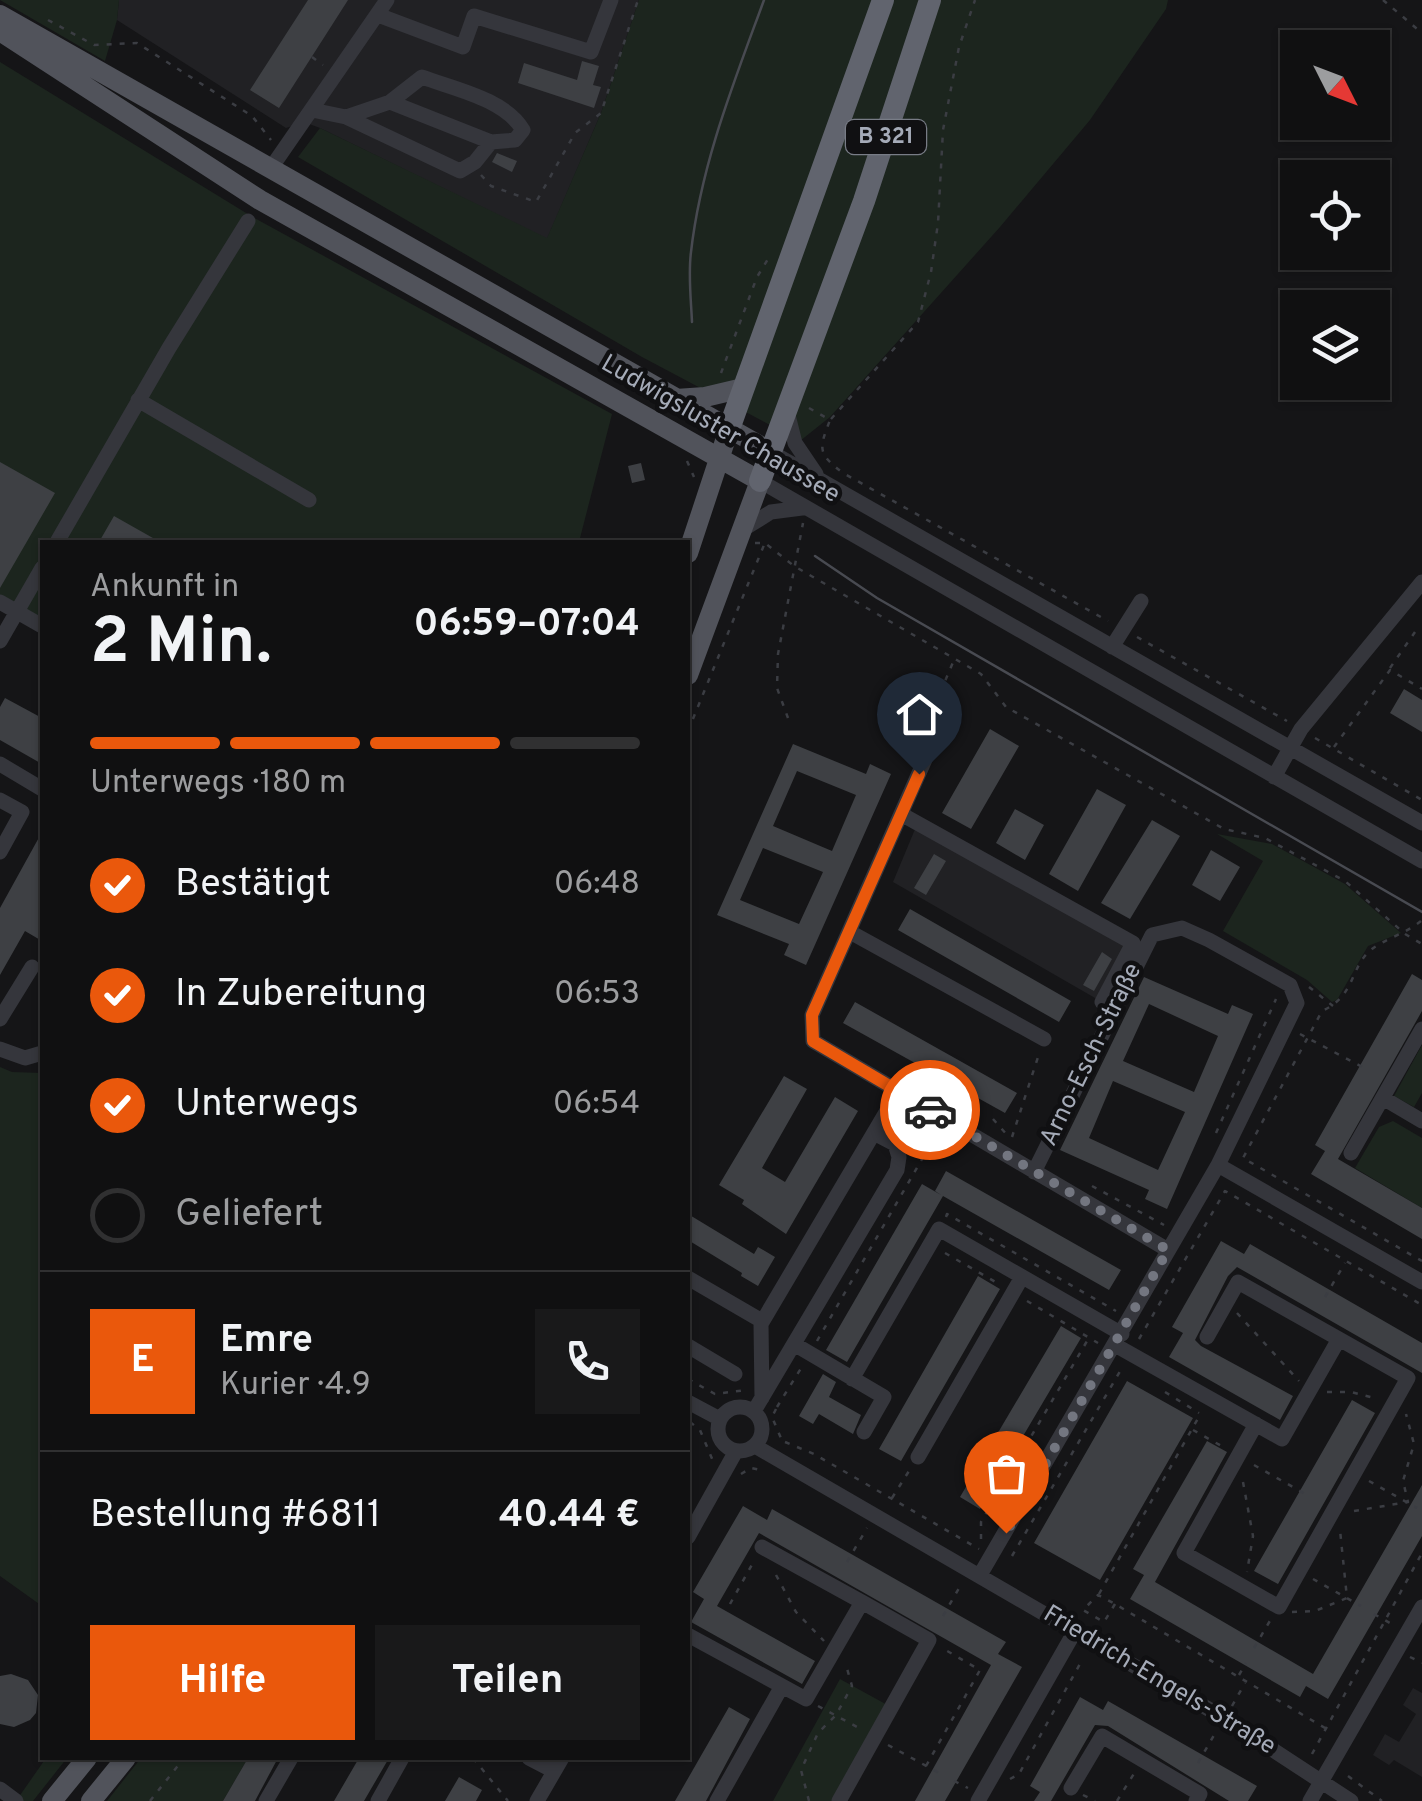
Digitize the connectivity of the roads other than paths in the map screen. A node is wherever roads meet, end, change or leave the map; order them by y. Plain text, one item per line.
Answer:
1 (611, 0) edge
2 (883, 0) edge
3 (930, 0) edge
4 (383, 7) edge
5 (0, 14) edge
6 (0, 31) edge
7 (390, 102) junction
8 (312, 110) junction
9 (346, 117) junction
10 (490, 142) junction
11 (271, 168) junction
12 (248, 222) dead end
13 (744, 385) junction
14 (675, 399) junction
15 (138, 400) junction
16 (789, 403) junction
17 (728, 429) junction
18 (674, 442) junction
19 (771, 452) junction
20 (720, 459) junction
21 (760, 481) junction
22 (822, 481) junction
23 (702, 492) junction
24 (308, 500) dead end
25 (807, 508) junction
26 (740, 533) junction
27 (58, 540) edge
28 (690, 544) edge
29 (40, 572) edge
30 (1422, 582) edge
31 (1141, 601) dead end
32 (0, 602) edge
33 (18, 612) junction
34 (40, 625) edge
35 (0, 640) edge
36 (1112, 647) junction
37 (690, 670) edge
38 (1290, 749) junction
39 (921, 754) road end
40 (0, 764) edge
41 (1274, 777) junction
42 (40, 788) edge
43 (0, 800) edge
44 (901, 814) junction
45 (1422, 823) edge
46 (0, 852) edge
47 (1422, 860) edge
48 (850, 932) junction
49 (32, 966) dead end
50 (1102, 1002) dead end
51 (0, 1019) edge
52 (1422, 1029) edge
53 (1044, 1039) road end
54 (0, 1049) edge
55 (40, 1054) edge
56 (898, 1092) junction
57 (1382, 1098) junction
58 (1422, 1121) edge
59 (874, 1132) junction
60 (1351, 1153) dead end
61 (1218, 1166) junction
62 (1034, 1172) junction
63 (1168, 1250) junction
64 (1422, 1262) edge
65 (1022, 1277) junction
66 (690, 1279) edge
67 (1418, 1280) edge
68 (762, 1321) junction
69 (1207, 1338) dead end
70 (1339, 1339) junction
71 (794, 1344) junction
72 (1122, 1344) junction
73 (690, 1347) edge
74 (735, 1374) dead end
75 (852, 1379) junction
76 (1415, 1382) edge
77 (758, 1404) junction
78 (693, 1405) edge
79 (720, 1419) junction
80 (1256, 1424) junction
81 (864, 1432) dead end
82 (755, 1446) junction
83 (736, 1451) junction
84 (918, 1457) road end
85 (690, 1533) edge
86 (762, 1547) road end
87 (975, 1572) junction
88 (862, 1602) junction
89 (1422, 1606) edge
90 (1075, 1631) junction
91 (690, 1636) edge
92 (782, 1686) junction
93 (84, 1760) edge
94 (124, 1760) edge
95 (290, 1760) edge
96 (401, 1760) edge
97 (558, 1764) edge
98 (1322, 1781) junction
99 (1071, 1788) dead end
100 (0, 1789) edge
101 (1203, 1798) edge
102 (16, 1801) edge
103 (52, 1801) edge
104 (91, 1801) edge
105 (266, 1801) edge
106 (378, 1801) edge
107 (537, 1801) edge
108 (717, 1801) edge
109 (838, 1801) edge
110 (978, 1801) edge
111 (1310, 1801) edge
112 (1351, 1801) edge

1 - 4 street
2 - 13 highway, B 321
3 - 16 highway, B 321
4 - 8 street
5 - 11 main road, Ludwigsluster Chaussee
6 - 18 main road, Ludwigsluster Chaussee
7 - 9 street
7 - 10 street
7 - 10 street
8 - 9 street
8 - 11 street
9 - 10 street
11 - 14 main road, Ludwigsluster Chaussee
12 - 15 street
13 - 14 main road
13 - 17 highway, B 321
14 - 17 main road, Ludwigsluster Chaussee
15 - 24 street
15 - 27 street
16 - 19 highway, B 321
16 - 22 street
17 - 19 main road, Ludwigsluster Chaussee
17 - 20 main road, B 321
18 - 20 main road, Ludwigsluster Chaussee
18 - 23 main road
19 - 21 highway, B 321
19 - 22 street, Ludwigsluster Chaussee
20 - 21 main road, Ludwigsluster Chaussee
20 - 23 main road, B 321
21 - 25 street, Ludwigsluster Chaussee
21 - 26 main road, B 321
22 - 36 street, Ludwigsluster Chaussee
23 - 28 main road, B 321
25 - 26 street
25 - 41 street, Ludwigsluster Chaussee
26 - 37 main road, B 321
29 - 33 street
30 - 38 street
31 - 36 street
32 - 33 street
33 - 34 street
33 - 35 street
36 - 38 street, Ludwigsluster Chaussee
38 - 41 street
38 - 45 street, Ludwigsluster Chaussee
39 - 44 street
40 - 42 street
41 - 47 street, Ludwigsluster Chaussee
43 - 46 street
44 - 48 street
44 - 50 street
48 - 53 street
48 - 56 street
49 - 51 street
52 - 57 street
54 - 55 street
56 - 59 street
56 - 62 street
57 - 58 street
57 - 60 street
59 - 68 street
59 - 71 street
61 - 62 street, Arno-Esch-Straße
61 - 63 street, Arno-Esch-Straße
61 - 67 street
62 - 63 street, Arno-Esch-Straße
63 - 72 street, Arno-Esch-Straße
64 - 67 street
65 - 72 street
65 - 75 street
65 - 84 street
66 - 68 street
68 - 77 street
69 - 70 street
70 - 76 street
70 - 80 street
71 - 75 street
71 - 77 street
72 - 80 street
72 - 87 street, Arno-Esch-Straße
73 - 74 street
75 - 81 street
76 - 80 street
77 - 79 street
77 - 82 street
78 - 79 street
79 - 83 street
82 - 83 street
82 - 87 street, Friedrich-Engels-Straße
83 - 85 street
86 - 88 street
87 - 90 street, Friedrich-Engels-Straße
88 - 92 street
88 - 109 street
89 - 98 street
90 - 98 street, Friedrich-Engels-Straße
90 - 110 street
91 - 92 street
92 - 108 street
93 - 103 main road
94 - 104 main road
95 - 105 street
96 - 106 street
97 - 107 street
98 - 111 street
98 - 112 street, Friedrich-Engels-Straße
99 - 101 street
100 - 102 street

